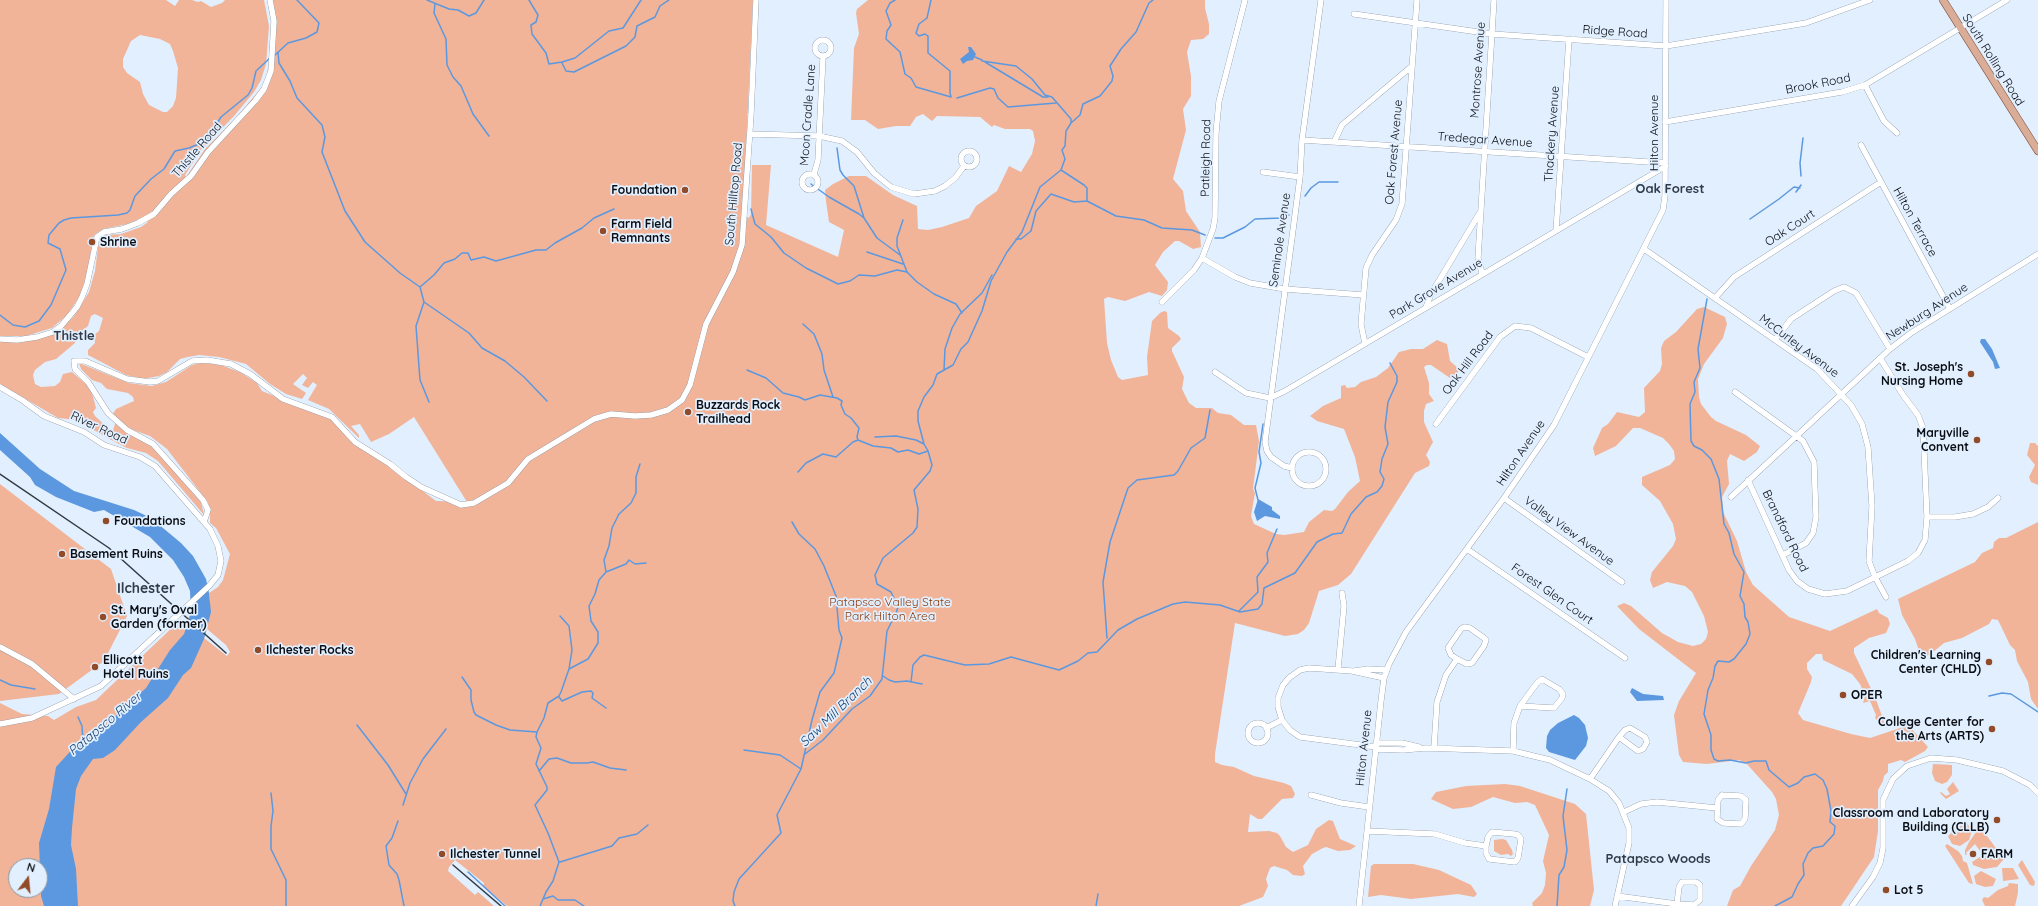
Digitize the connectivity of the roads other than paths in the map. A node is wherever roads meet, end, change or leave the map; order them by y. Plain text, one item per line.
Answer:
1 (270, 0) edge
2 (756, 0) edge
3 (1245, 0) edge
4 (1320, 0) edge
5 (1417, 0) edge
6 (1494, 0) edge
7 (1666, 0) edge
8 (1870, 0) edge
9 (1943, 0) edge
10 (2008, 0) edge
11 (1354, 14) dead end
12 (1415, 23) junction
13 (1960, 29) junction
14 (1492, 34) junction
15 (1569, 39) junction
16 (1666, 46) junction
17 (823, 57) dead end
18 (1412, 66) junction
19 (1865, 85) junction
20 (1665, 122) junction
21 (1897, 133) dead end
22 (750, 134) junction
23 (819, 136) junction
24 (1302, 140) junction
25 (1335, 140) junction
26 (1861, 145) dead end
27 (1407, 146) junction
28 (1484, 151) junction
29 (2038, 151) edge
30 (1561, 156) junction
31 (1666, 164) junction
32 (964, 166) dead end
33 (1263, 172) dead end
34 (814, 174) dead end
35 (1300, 177) junction
36 (1881, 182) junction
37 (1480, 212) junction
38 (1556, 230) junction
39 (1644, 249) junction
40 (2038, 254) edge
41 (1202, 258) junction
42 (1482, 273) junction
43 (1285, 289) junction
44 (1363, 295) junction
45 (1715, 298) junction
46 (1162, 302) dead end
47 (1426, 307) junction
48 (1950, 309) junction
49 (0, 339) edge
50 (1775, 340) junction
51 (1365, 344) junction
52 (1890, 349) junction
53 (1588, 358) junction
54 (1880, 358) junction
55 (1215, 372) dead end
56 (0, 388) edge
57 (1735, 392) dead end
58 (1842, 394) junction
59 (1270, 398) junction
60 (1436, 424) dead end
61 (1797, 436) junction
62 (1292, 468) junction
63 (1748, 480) junction
64 (1731, 497) dead end
65 (1504, 498) junction
66 (1998, 498) dead end
67 (1927, 517) junction
68 (204, 522) junction
69 (1467, 549) junction
70 (1783, 554) junction
71 (1875, 577) junction
72 (1622, 582) dead end
73 (1342, 593) dead end
74 (1886, 597) dead end
75 (0, 647) edge
76 (1625, 658) dead end
77 (1457, 659) junction
78 (1338, 670) junction
79 (1386, 670) junction
80 (1352, 671) junction
81 (1384, 678) junction
82 (74, 699) junction
83 (1520, 706) junction
84 (1282, 720) junction
85 (0, 724) edge
86 (1266, 728) dead end
87 (1619, 738) junction
88 (1376, 746) junction
89 (1434, 748) junction
90 (1513, 752) junction
91 (1590, 779) junction
92 (2038, 793) edge
93 (1311, 795) dead end
94 (1369, 807) junction
95 (1717, 808) junction
96 (1624, 812) junction
97 (1367, 831) junction
98 (1486, 846) junction
99 (1616, 896) junction
100 (1677, 904) junction
101 (1359, 906) edge
102 (1615, 906) edge
103 (1852, 906) edge

1 - 49 street, Thistle Road
2 - 22 street, South Hilltop Road
3 - 41 street, Patleigh Road
4 - 24 street, Seminole Avenue
5 - 12 street, Oak Forest Avenue
6 - 14 street, Montrose Avenue
7 - 16 street, Hilton Avenue
8 - 16 street, Ridge Road
9 - 13 main road, South Rolling Road
10 - 13 street, Brook Road
11 - 12 street, Ridge Road
12 - 14 street, Ridge Road
12 - 18 street, Oak Forest Avenue
13 - 19 street, Brook Road
13 - 29 main road, South Rolling Road
14 - 15 street, Ridge Road
14 - 28 street, Montrose Avenue
15 - 16 street, Ridge Road
15 - 30 street, Thackery Avenue
16 - 20 street, Hilton Avenue
17 - 23 street, Moon Cradle Lane
18 - 25 street
18 - 27 street, Oak Forest Avenue
19 - 20 street, Brook Road
19 - 21 street
20 - 31 street, Hilton Avenue
22 - 23 street
22 - 68 street, South Hilltop Road
23 - 32 street
23 - 34 street, Moon Cradle Lane
24 - 25 street, Tredegar Avenue
24 - 35 street, Seminole Avenue
25 - 27 street, Tredegar Avenue
26 - 36 street, Hilton Terrace
27 - 28 street, Tredegar Avenue
27 - 44 street, Oak Forest Avenue
28 - 30 street, Tredegar Avenue
28 - 37 street, Montrose Avenue
30 - 31 street, Tredegar Avenue
30 - 38 street, Thackery Avenue
31 - 38 street, Park Grove Avenue
31 - 39 street, Hilton Avenue
33 - 35 street
35 - 43 street, Seminole Avenue
36 - 45 street, Oak Court
36 - 48 street, Hilton Terrace
37 - 42 street, Montrose Avenue
37 - 47 street, Montrose Avenue
38 - 42 street, Park Grove Avenue
39 - 45 street, McCurley Avenue
39 - 53 street, Hilton Avenue
40 - 48 street, Newburg Avenue
41 - 43 street
41 - 46 street, Patleigh Road
42 - 47 street, Park Grove Avenue
43 - 44 street
43 - 59 street, Seminole Avenue
44 - 51 street, Oak Forest Avenue
45 - 50 street, McCurley Avenue
47 - 51 street, Park Grove Avenue
48 - 52 street, Newburg Avenue
50 - 52 street
50 - 58 street, McCurley Avenue
51 - 59 street, Park Grove Avenue
52 - 54 street, Newburg Avenue
53 - 60 street, Oak Hill Road
53 - 65 street, Hilton Avenue
54 - 58 street, Newburg Avenue
54 - 67 street, Brandford Road
55 - 59 street
56 - 68 street, River Road
57 - 61 street
58 - 61 street, Newburg Avenue
58 - 71 street, McCurley Avenue
59 - 62 street, Seminole Avenue
61 - 63 street, Newburg Avenue
61 - 70 street
62 - 62 street
63 - 64 street, Newburg Avenue
63 - 70 street, Brandford Road
65 - 69 street, Hilton Avenue
65 - 72 street, Valley View Avenue
66 - 67 street
67 - 71 street, Brandford Road
68 - 82 street, River Road
69 - 76 street, Forest Glen Court
69 - 79 street, Hilton Avenue
70 - 71 street, Brandford Road
71 - 74 street, McCurley Avenue
73 - 78 street
75 - 82 street
77 - 77 street
77 - 89 street
78 - 80 street
78 - 84 street
79 - 80 street
79 - 81 street, Hilton Avenue
80 - 81 street
81 - 88 street, Hilton Avenue
82 - 85 street
83 - 83 street
83 - 90 street
84 - 86 street
84 - 88 street
87 - 87 street
87 - 91 street
88 - 89 street
88 - 94 street, Hilton Avenue
89 - 90 street
90 - 91 street
91 - 96 street
92 - 103 street
93 - 94 street
94 - 97 street, Hilton Avenue
95 - 95 street
95 - 96 street
96 - 99 street
97 - 98 street
97 - 101 street, Hilton Avenue
98 - 98 street
99 - 100 street
99 - 102 street
100 - 100 street

